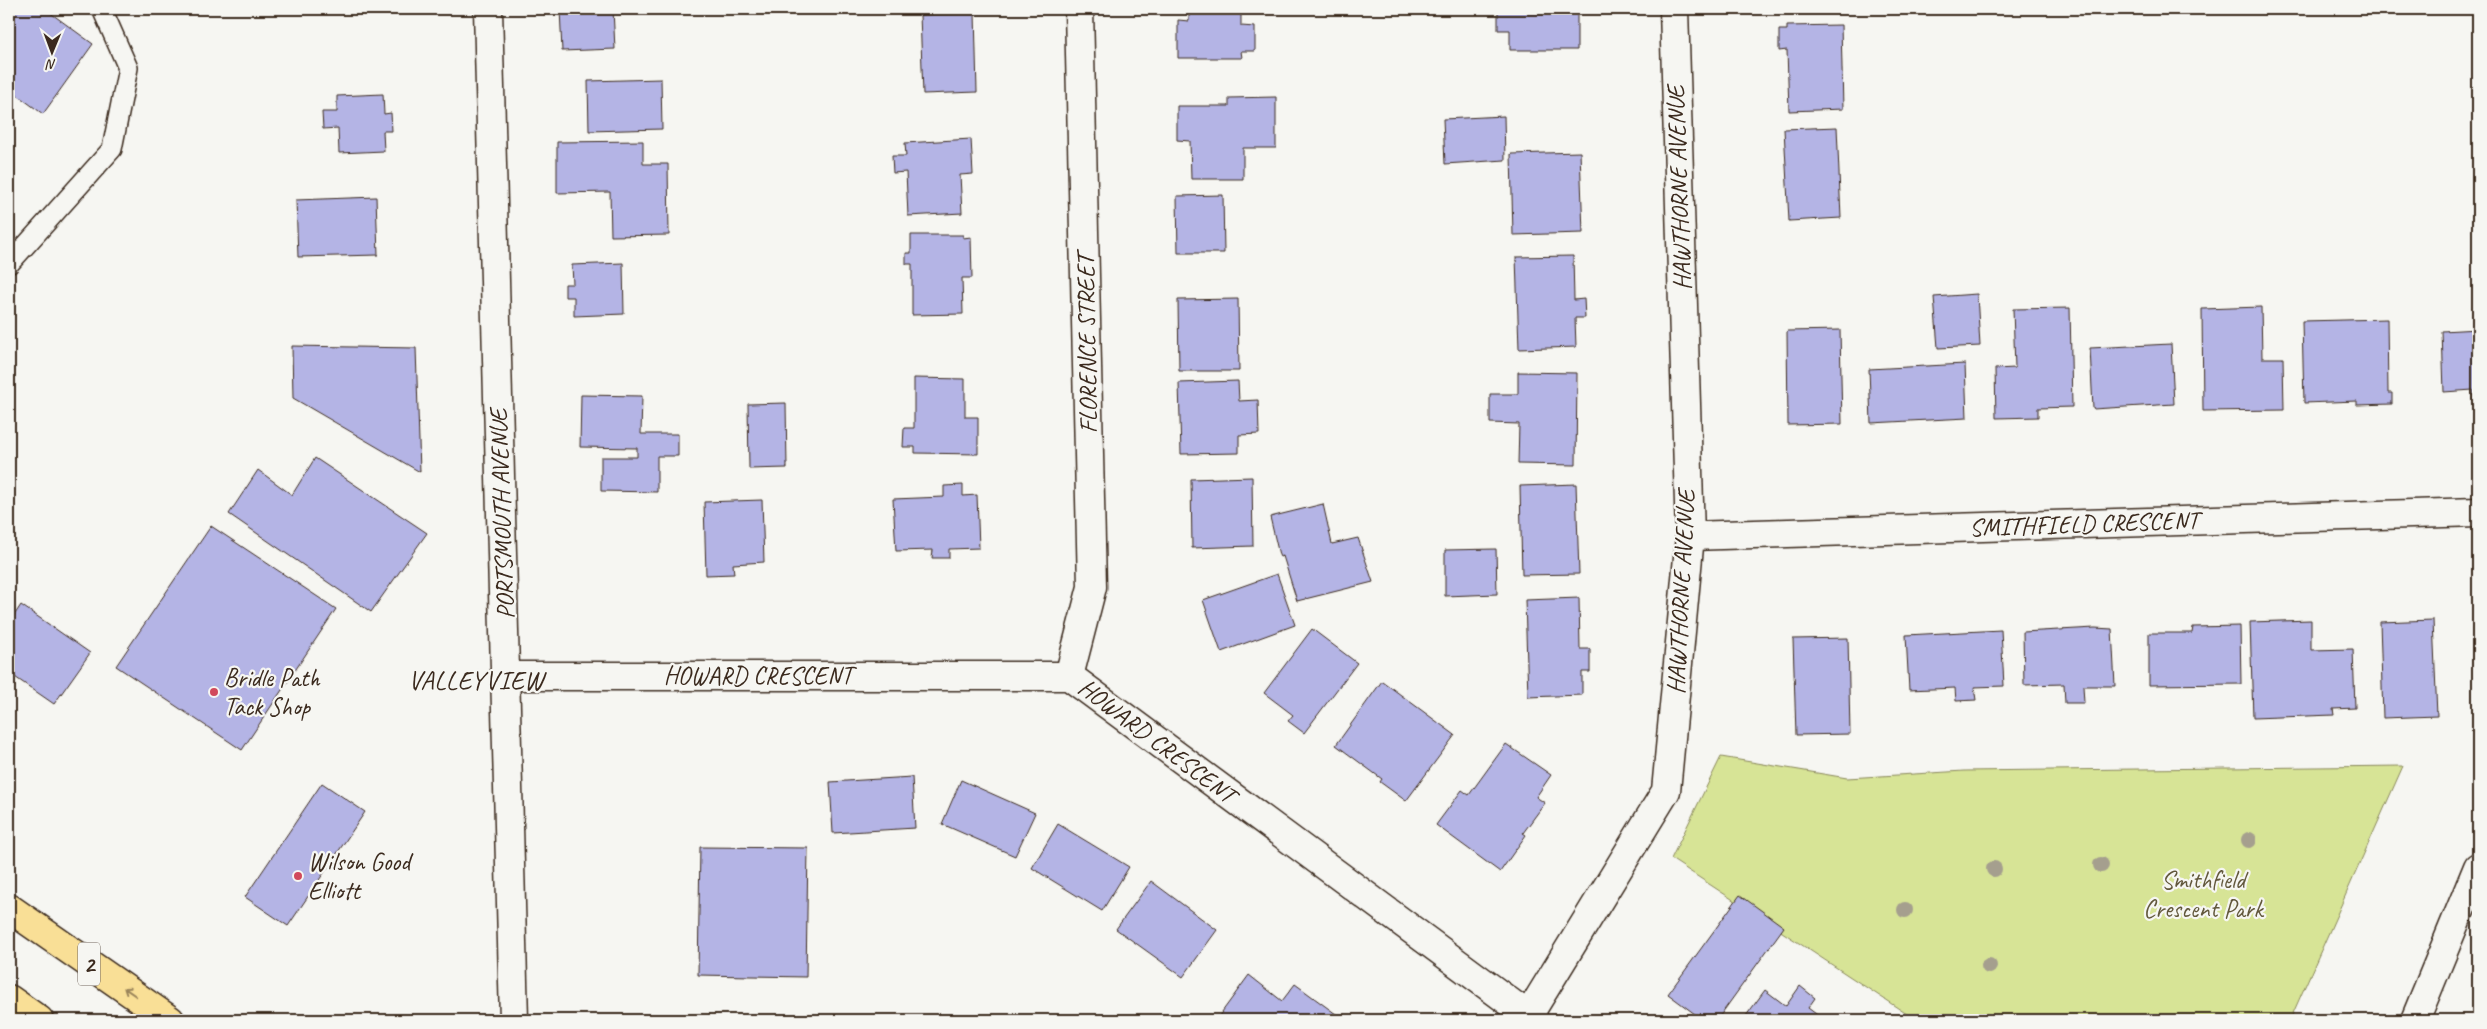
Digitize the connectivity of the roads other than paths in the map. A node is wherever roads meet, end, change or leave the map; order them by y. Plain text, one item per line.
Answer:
1 (102, 9) edge
2 (488, 9) edge
3 (1079, 9) edge
4 (1674, 9) edge
5 (9, 264) edge
6 (2478, 512) edge
7 (1690, 536) junction
8 (506, 676) junction
9 (1069, 676) junction
10 (2478, 867) edge
11 (9, 908) edge
12 (9, 999) edge
13 (1531, 1018) edge
14 (39, 1020) edge
15 (170, 1020) edge
16 (514, 1020) edge
17 (2415, 1020) edge

1 - 5 lane
2 - 8 street, PORTSMOUTH AVENUE
3 - 9 street, FLORENCE STREET
4 - 7 street, HAWTHORNE AVENUE
6 - 7 street, SMITHFIELD CRESCENT
7 - 13 street, HAWTHORNE AVENUE
8 - 9 street, HOWARD CRESCENT
8 - 16 street, PORTSMOUTH AVENUE
9 - 13 street, HOWARD CRESCENT
10 - 17 street
15 -> 11 main road, 2
12 - 14 main road

